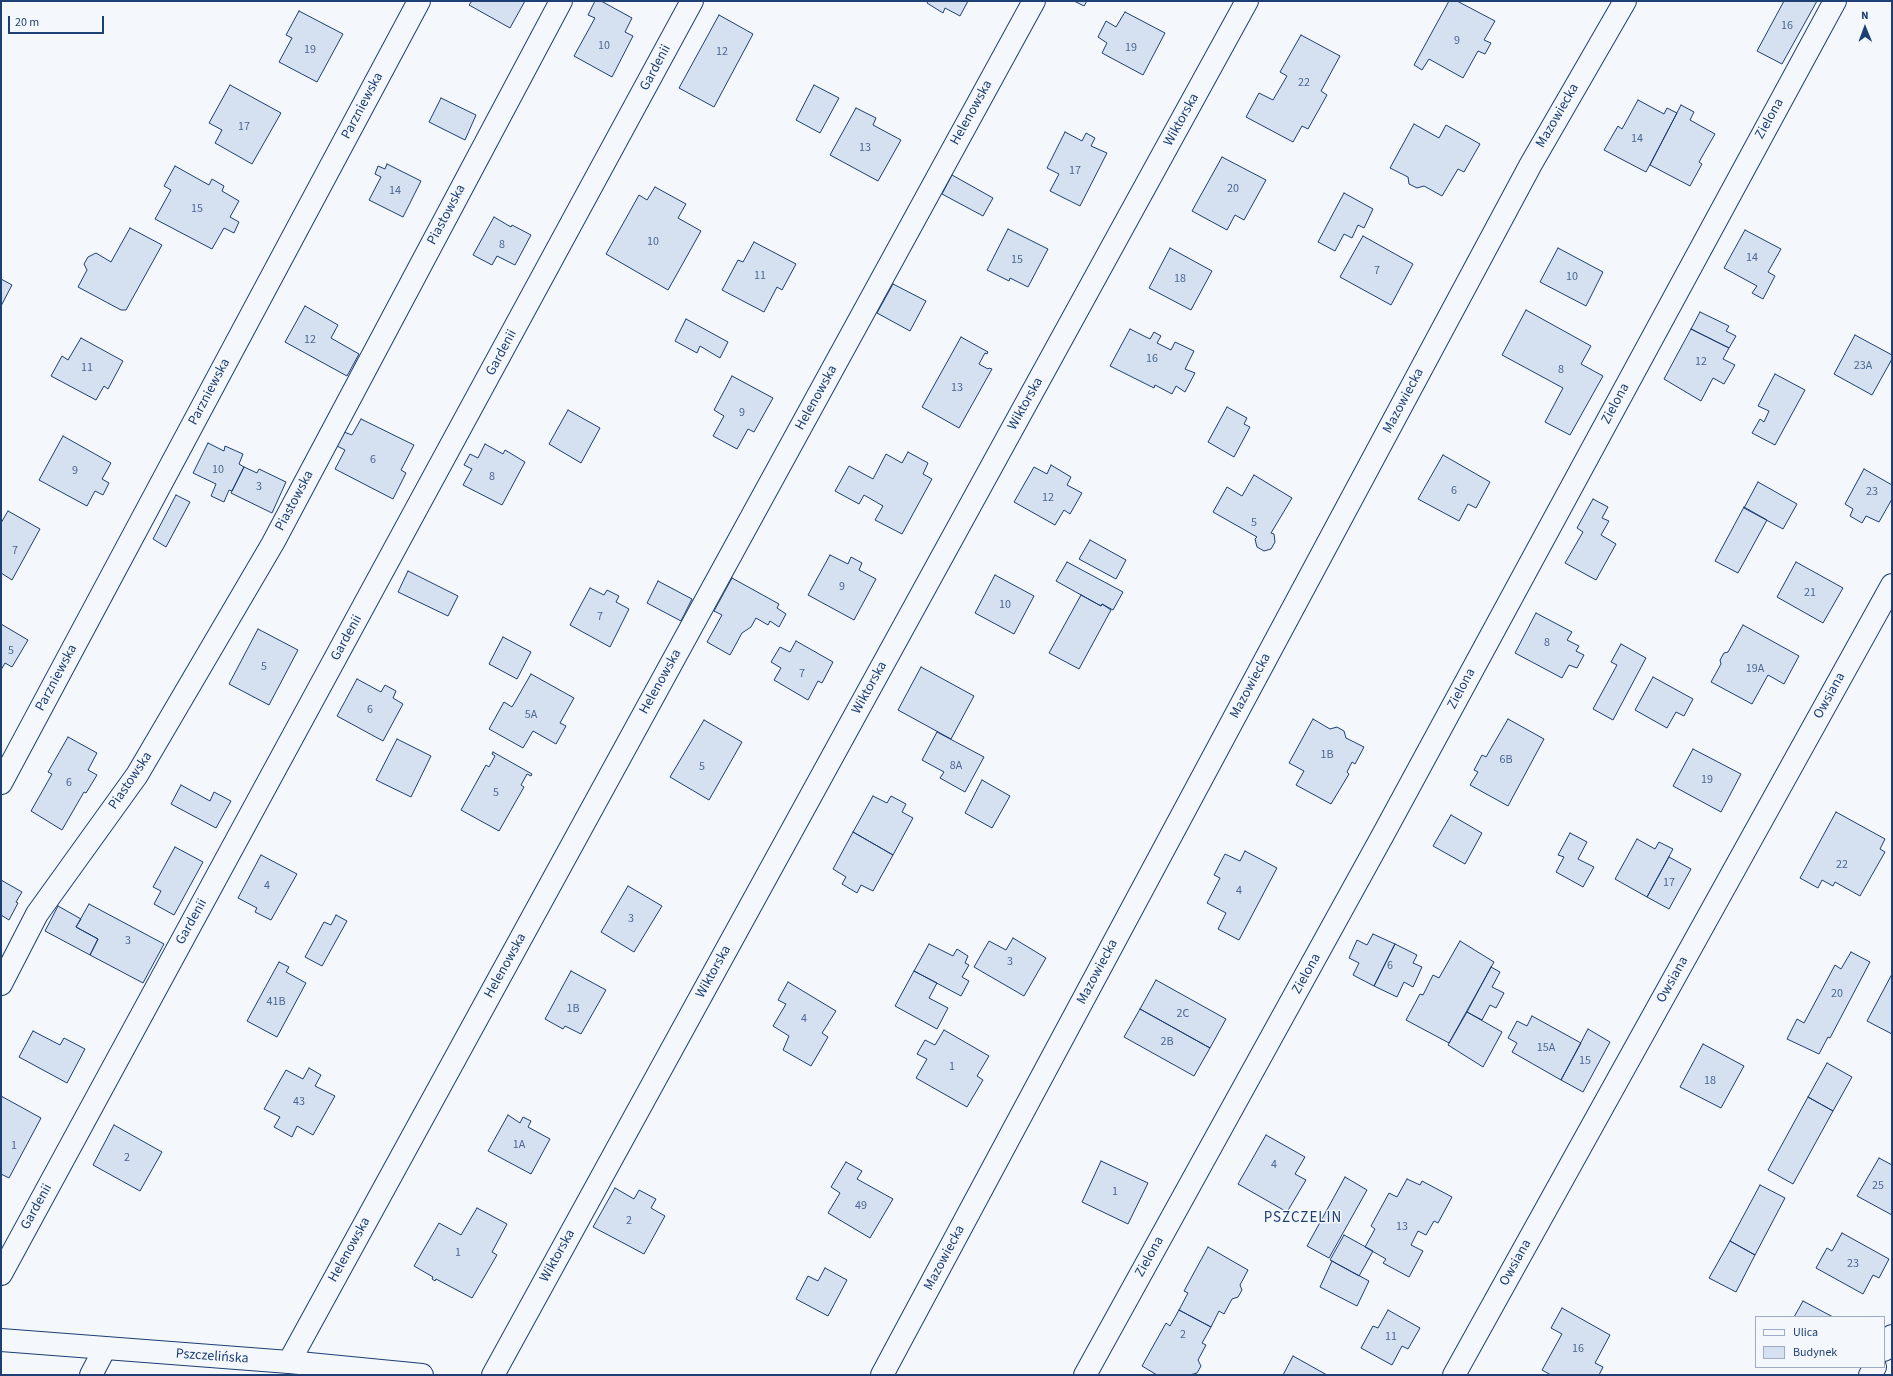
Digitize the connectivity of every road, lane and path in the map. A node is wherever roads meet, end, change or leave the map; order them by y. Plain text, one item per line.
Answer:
1 (419, 1) edge
2 (560, 1) edge
3 (692, 1) edge
4 (1034, 1) edge
5 (1247, 1) edge
6 (1625, 1) edge
7 (1835, 1) edge
8 (1892, 585) edge
9 (1, 783) edge
10 (1, 984) edge
11 (1, 1274) edge
12 (1892, 1336) edge
13 (1, 1340) edge
14 (1885, 1348) edge
15 (104, 1350) junction
16 (289, 1362) junction
17 (91, 1375) edge
18 (422, 1375) edge
19 (493, 1375) edge
20 (882, 1375) edge
21 (1085, 1375) edge
22 (1454, 1375) edge

1 - 9 street, Parzniewska
2 - 10 street, Piastowska
3 - 11 street, Gardenii
4 - 16 street, Helenowska
5 - 19 street, Wiktorska
6 - 20 street, Mazowiecka
7 - 21 street, Zielona
8 - 22 street, Owsiana
12 - 14 street
13 - 15 street, Pszczelińska
15 - 16 street, Pszczelińska
15 - 17 street
16 - 18 street, Pszczelińska

